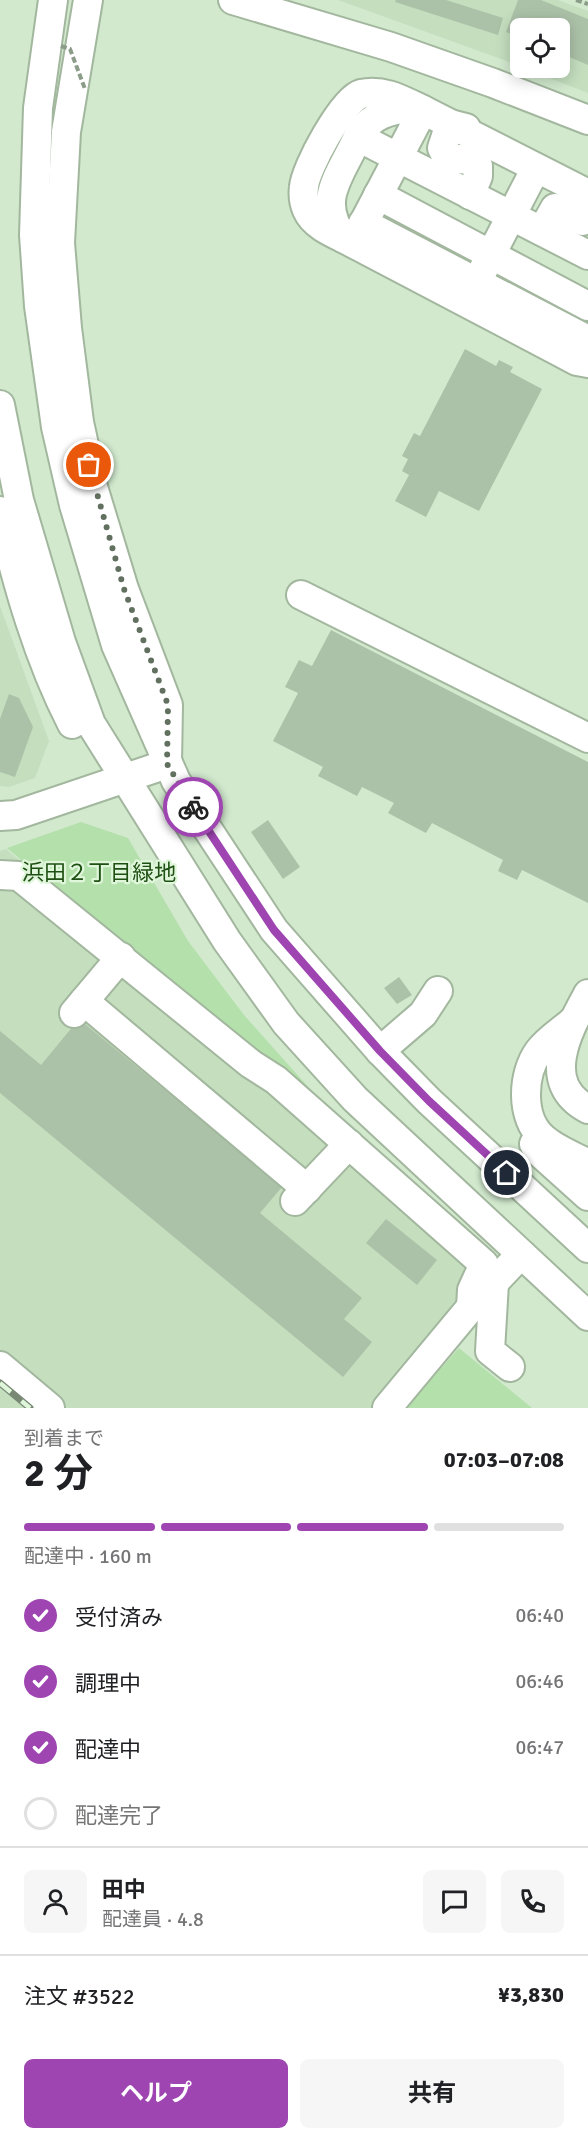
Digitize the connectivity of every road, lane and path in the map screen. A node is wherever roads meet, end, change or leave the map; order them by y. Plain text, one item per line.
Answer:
1 (53, 0) edge
2 (88, 0) edge
3 (233, 0) edge
4 (576, 0) edge
5 (588, 4) edge
6 (61, 46) dead end
7 (85, 89) dead end
8 (423, 110) junction
9 (588, 120) edge
10 (450, 124) junction
11 (358, 138) junction
12 (397, 158) junction
13 (536, 168) junction
14 (588, 171) edge
15 (588, 194) edge
16 (470, 195) junction
17 (588, 208) edge
18 (511, 216) junction
19 (362, 222) junction
20 (542, 231) junction
21 (588, 255) edge
22 (480, 277) junction
23 (588, 306) edge
24 (588, 323) edge
25 (588, 340) edge
26 (588, 363) edge
27 (0, 405) edge
28 (0, 512) edge
29 (301, 595) dead end
30 (588, 738) edge
31 (167, 764) junction
32 (124, 779) junction
33 (0, 816) edge
34 (0, 875) edge
35 (121, 957) junction
36 (438, 991) dead end
37 (588, 994) edge
38 (574, 1020) junction
39 (380, 1051) junction
40 (527, 1108) junction
41 (588, 1109) edge
42 (349, 1144) junction
43 (588, 1164) edge
44 (588, 1196) edge
45 (588, 1248) edge
46 (521, 1254) junction
47 (494, 1283) junction
48 (471, 1307) junction
49 (588, 1316) edge
50 (0, 1366) edge
51 (510, 1367) dead end
52 (50, 1408) edge
53 (387, 1408) edge

1 - 31 street
2 - 31 street
3 - 9 street
4 - 5 path
6 - 7 path, bridge
8 - 10 street
8 - 11 street
8 - 12 street
8 - 19 street
10 - 13 street
10 - 14 street
10 - 16 street
11 - 12 street
11 - 19 street
12 - 16 street
12 - 19 street
13 - 15 street
13 - 18 street
16 - 18 street
17 - 20 street
18 - 20 street
18 - 22 street
19 - 22 street
19 - 22 street
20 - 21 street
22 - 23 street
22 - 24 street
22 - 25 street
22 - 26 street
27 - 32 street
28 - 32 street
29 - 30 street
31 - 32 street
31 - 39 street
32 - 33 street
32 - 46 street
34 - 35 street
35 - 42 street
35 - 42 street
36 - 39 street
37 - 38 street
38 - 40 street
38 - 41 street
39 - 45 street
40 - 43 street
40 - 44 street
42 - 48 street
46 - 47 street
46 - 49 street
47 - 48 street
47 - 51 street
48 - 53 street
50 - 52 street

